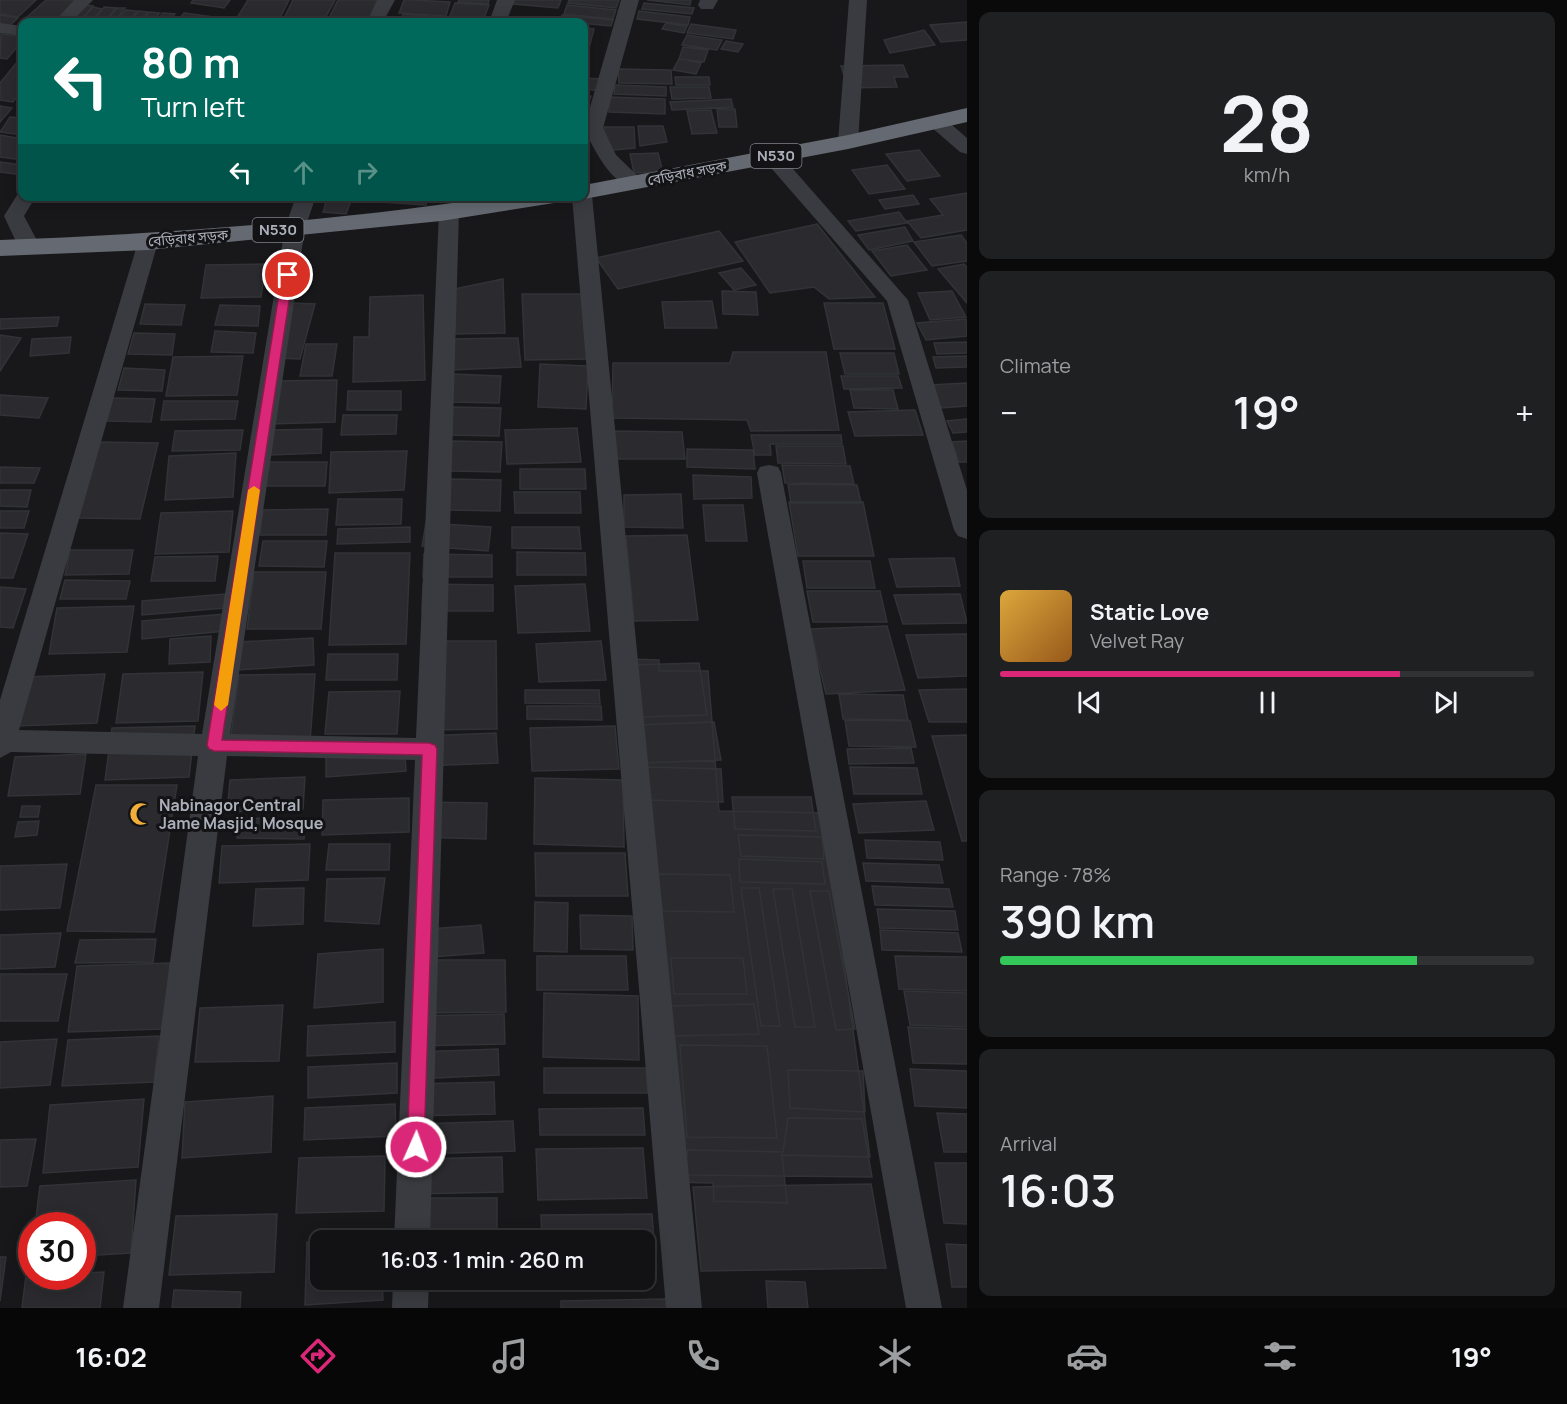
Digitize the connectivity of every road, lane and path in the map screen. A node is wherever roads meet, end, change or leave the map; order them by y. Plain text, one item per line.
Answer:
1 (84, 0) edge
2 (386, 0) edge
3 (506, 0) edge
4 (630, 0) edge
5 (858, 0) edge
6 (66, 18) edge
7 (377, 18) edge
8 (499, 18) edge
9 (0, 28) edge
10 (18, 30) edge
11 (967, 115) edge
12 (937, 122) junction
13 (848, 142) junction
14 (967, 148) edge
15 (772, 157) junction
16 (635, 183) junction
17 (588, 191) edge
18 (23, 201) edge
19 (304, 201) edge
20 (504, 201) edge
21 (582, 201) edge
22 (445, 207) edge
23 (295, 228) junction
24 (148, 242) junction
25 (0, 248) edge
26 (30, 248) junction
27 (769, 473) dead end
28 (967, 530) edge
29 (1, 744) edge
30 (214, 745) junction
31 (429, 749) junction
32 (412, 1230) edge
33 (411, 1290) edge
34 (141, 1308) edge
35 (410, 1308) edge
36 (684, 1308) edge
37 (924, 1308) edge

1 - 6 street
2 - 7 street
3 - 8 street
4 - 16 street
5 - 13 street
9 - 10 street
11 - 12 highway, বেড়িবাধ সড়ক / N530
12 - 13 highway, বেড়িবাধ সড়ক / N530
12 - 14 street
13 - 15 highway, বেড়িবাধ সড়ক / N530
15 - 16 highway, বেড়িবাধ সড়ক / N530
15 - 28 street
16 - 17 highway, বেড়িবাধ সড়ক / N530
18 - 26 street
19 - 23 street
20 - 22 highway, বেড়িবাধ সড়ক / N530
21 - 36 street
22 - 23 highway, বেড়িবাধ সড়ক / N530
22 - 31 street
23 - 24 highway, বেড়িবাধ সড়ক / N530
23 - 30 street
24 - 26 highway, বেড়িবাধ সড়ক / N530
24 - 29 street
25 - 26 highway, বেড়িবাধ সড়ক / N530
27 - 37 street
29 - 30 street
30 - 31 street
30 - 34 street
31 - 32 street
33 - 35 street

